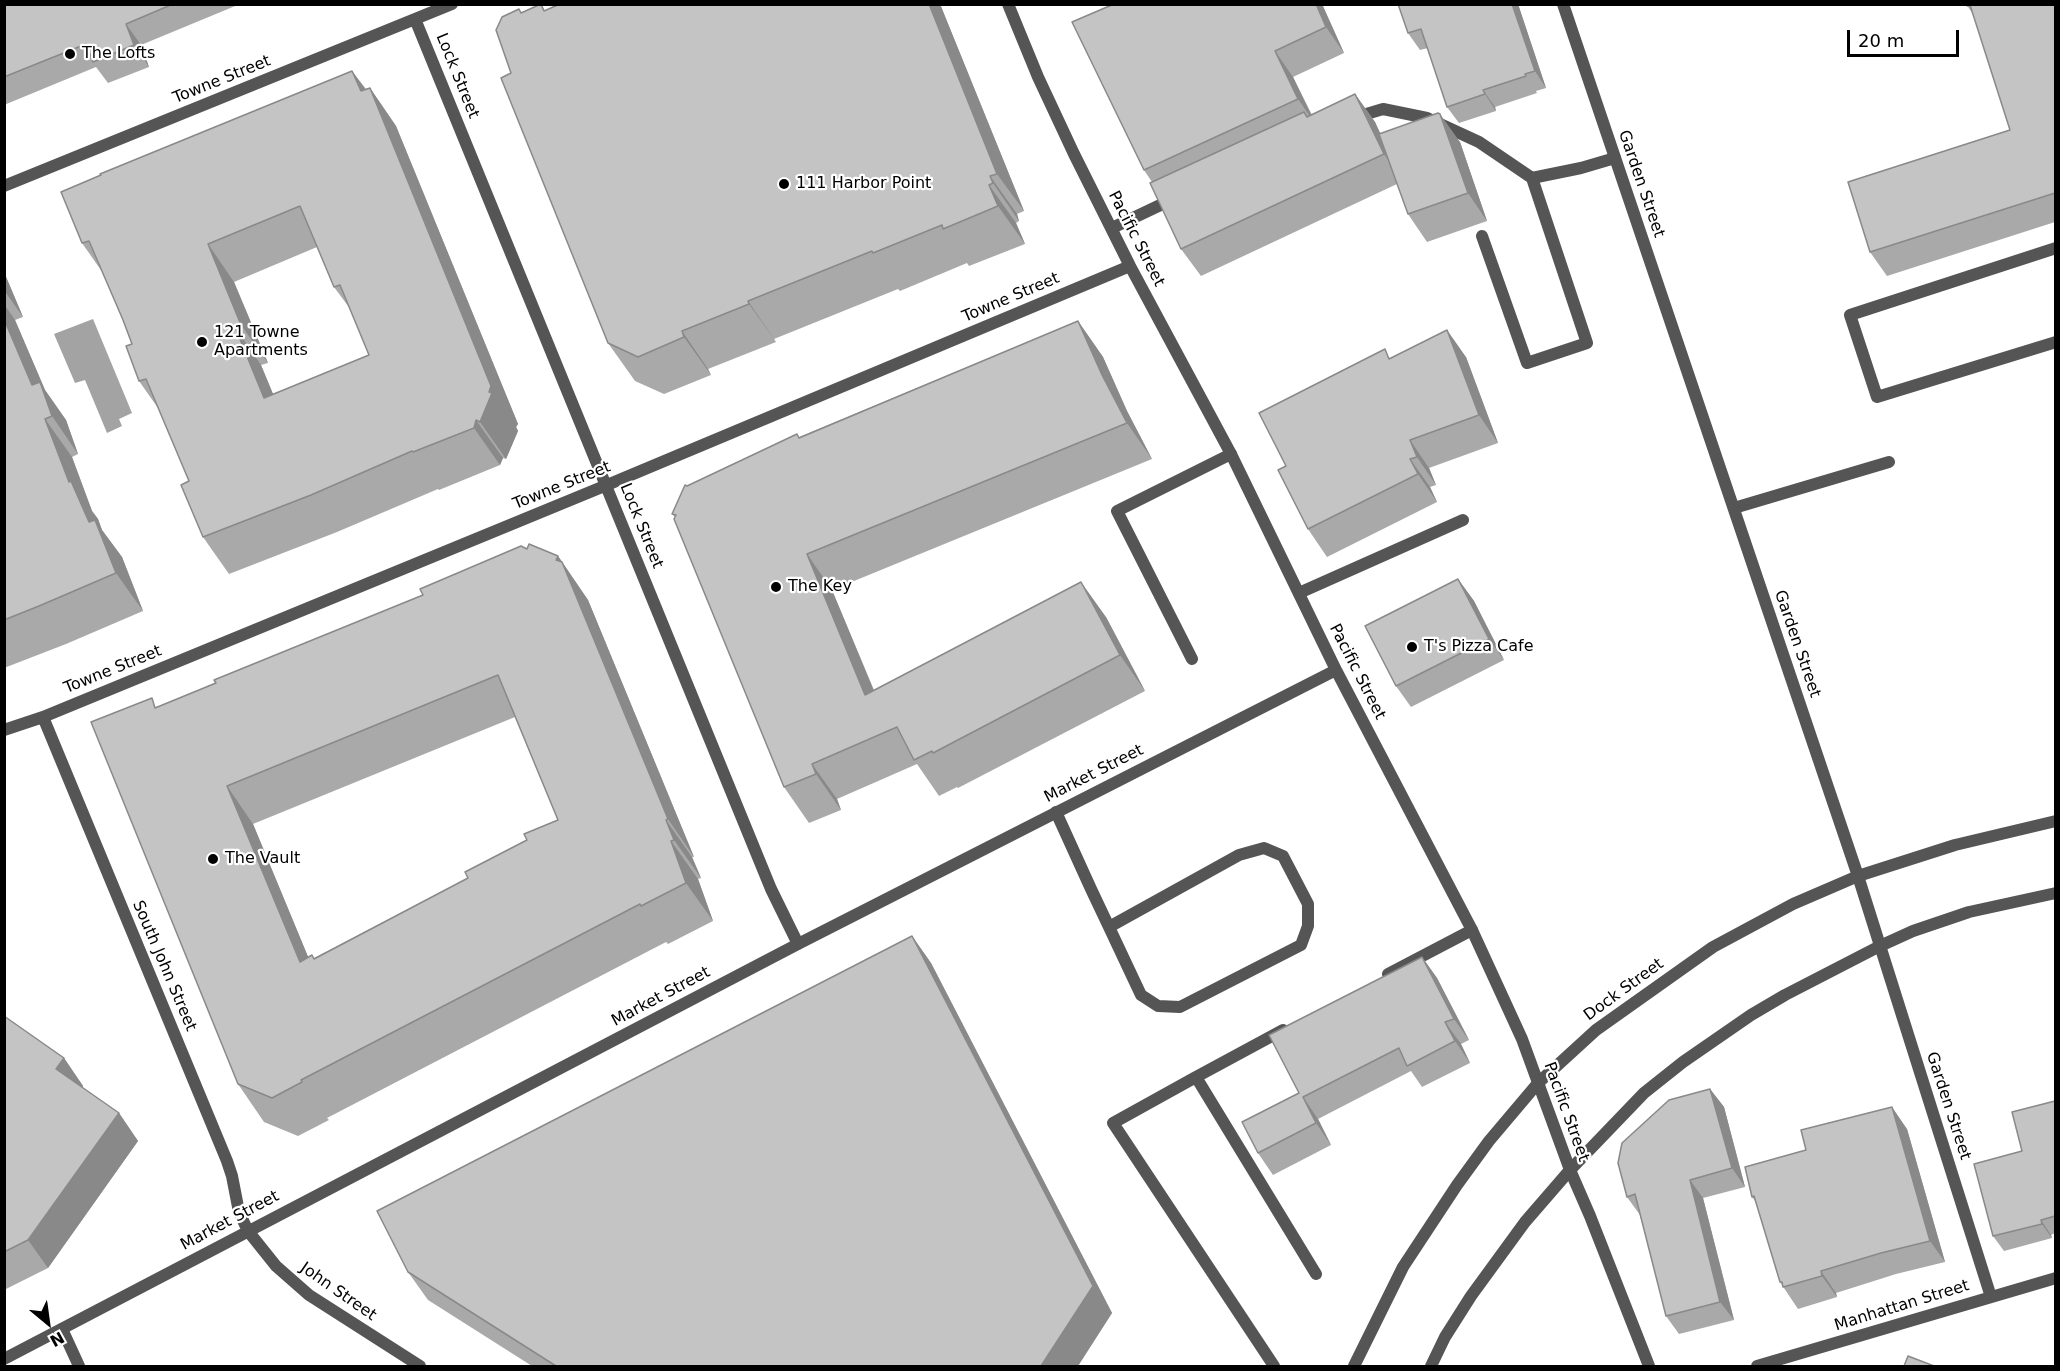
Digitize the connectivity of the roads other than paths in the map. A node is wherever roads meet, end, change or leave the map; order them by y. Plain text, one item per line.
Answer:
1 (452, 4) edge
2 (1008, 4) edge
3 (1563, 4) edge
4 (415, 20) junction
5 (1344, 121) edge
6 (1615, 158) junction
7 (1532, 178) junction
8 (4, 186) edge
9 (1184, 194) edge
10 (1112, 228) junction
11 (1482, 236) dead end
12 (2055, 248) edge
13 (1130, 266) junction
14 (2055, 342) edge
15 (1231, 454) junction
16 (1889, 462) dead end
17 (607, 485) junction
18 (1734, 508) junction
19 (1463, 520) dead end
20 (1299, 593) junction
21 (1192, 659) dead end
22 (1336, 670) junction
23 (43, 717) junction
24 (4, 730) edge
25 (1056, 812) junction
26 (2055, 821) edge
27 (1858, 876) junction
28 (2055, 893) edge
29 (1109, 927) junction
30 (1472, 930) junction
31 (798, 944) junction
32 (1880, 945) junction
33 (1380, 979) edge
34 (1298, 1022) edge
35 (1196, 1077) junction
36 (1538, 1083) junction
37 (1570, 1170) junction
38 (248, 1231) junction
39 (1316, 1274) dead end
40 (2055, 1278) edge
41 (1991, 1297) junction
42 (62, 1329) junction
43 (4, 1359) edge
44 (79, 1366) edge
45 (420, 1366) edge
46 (1274, 1366) edge
47 (1354, 1366) edge
48 (1431, 1366) edge
49 (1648, 1366) edge
50 (1757, 1366) edge

1 - 4 street, Towne Street
2 - 10 street, Pacific Street
3 - 6 street, Garden Street
4 - 8 street, Towne Street
4 - 17 street, Lock Street
5 - 7 street
6 - 7 street
6 - 18 street, Garden Street
7 - 11 street
9 - 10 street
10 - 13 street, Pacific Street
12 - 14 street
13 - 15 street, Pacific Street
13 - 17 street, Towne Street
15 - 20 street, Pacific Street
15 - 21 street
16 - 18 street
17 - 23 street, Towne Street
17 - 31 street, Lock Street
18 - 27 street, Garden Street
19 - 20 street
20 - 22 street, Pacific Street
22 - 25 street, Market Street
22 - 30 street, Pacific Street
23 - 24 street, Towne Street
23 - 38 street, South John Street
25 - 29 street
25 - 31 street, Market Street
26 - 27 street, Dock Street
27 - 32 street, Garden Street
27 - 36 street, Dock Street
28 - 32 street
29 - 29 street
30 - 33 street
30 - 36 street, Pacific Street
31 - 38 street, Market Street
32 - 37 street
32 - 41 street, Garden Street
34 - 35 street
35 - 39 street
35 - 46 street
36 - 37 street, Pacific Street
36 - 47 street, Dock Street
37 - 48 street
37 - 49 street, Pacific Street
38 - 42 street, Market Street
38 - 45 street, John Street
40 - 41 street, Manhattan Street
41 - 50 street, Manhattan Street
42 - 43 street, Market Street
42 - 44 street

